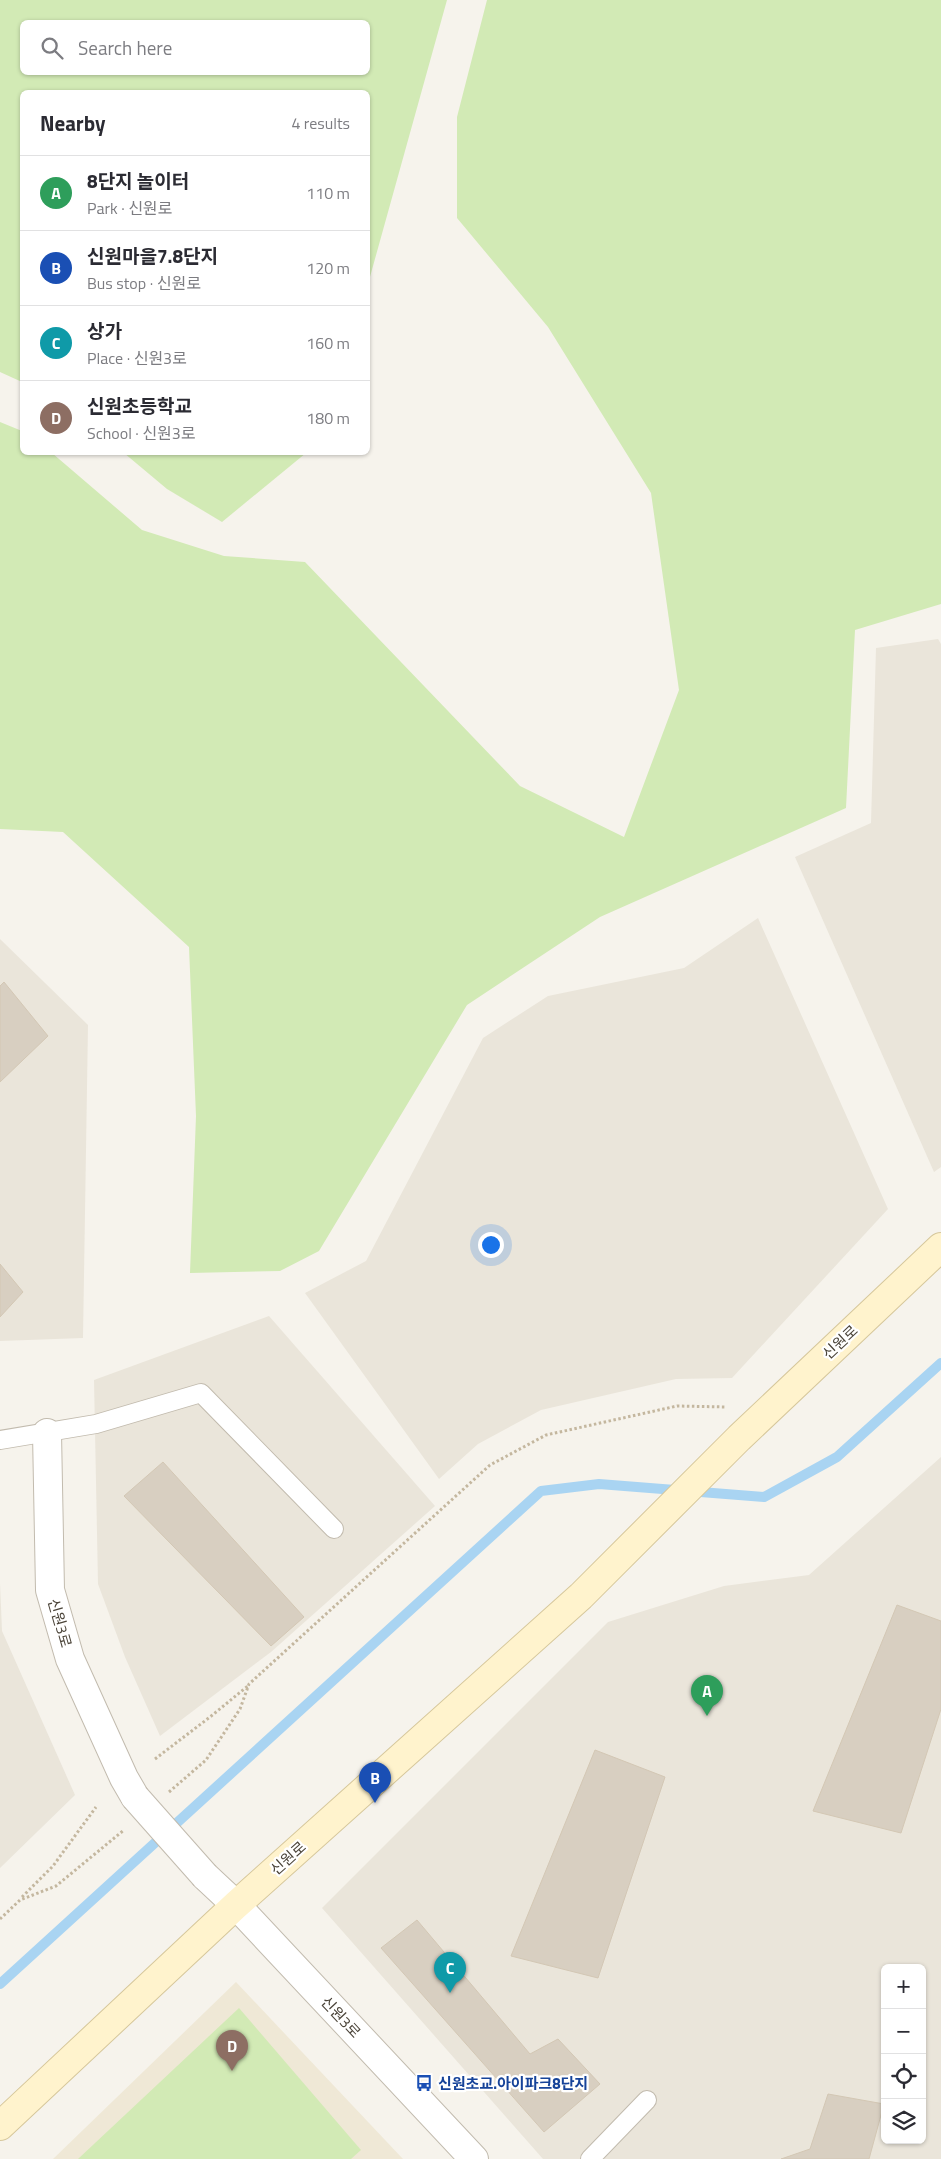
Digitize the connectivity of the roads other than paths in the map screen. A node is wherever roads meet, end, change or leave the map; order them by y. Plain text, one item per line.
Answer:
1 (941, 1247) edge
2 (46, 1433) junction
3 (0, 1440) edge
4 (334, 1529) dead end
5 (236, 1905) junction
6 (647, 2100) dead end
7 (0, 2126) edge
8 (474, 2159) edge
9 (590, 2159) edge

1 - 5 street, 신원로
2 - 3 lane
2 - 4 lane
2 - 5 street, 신원3로, bridge
5 - 7 street, 신원로
5 - 8 street, 신원3로
6 - 9 lane

